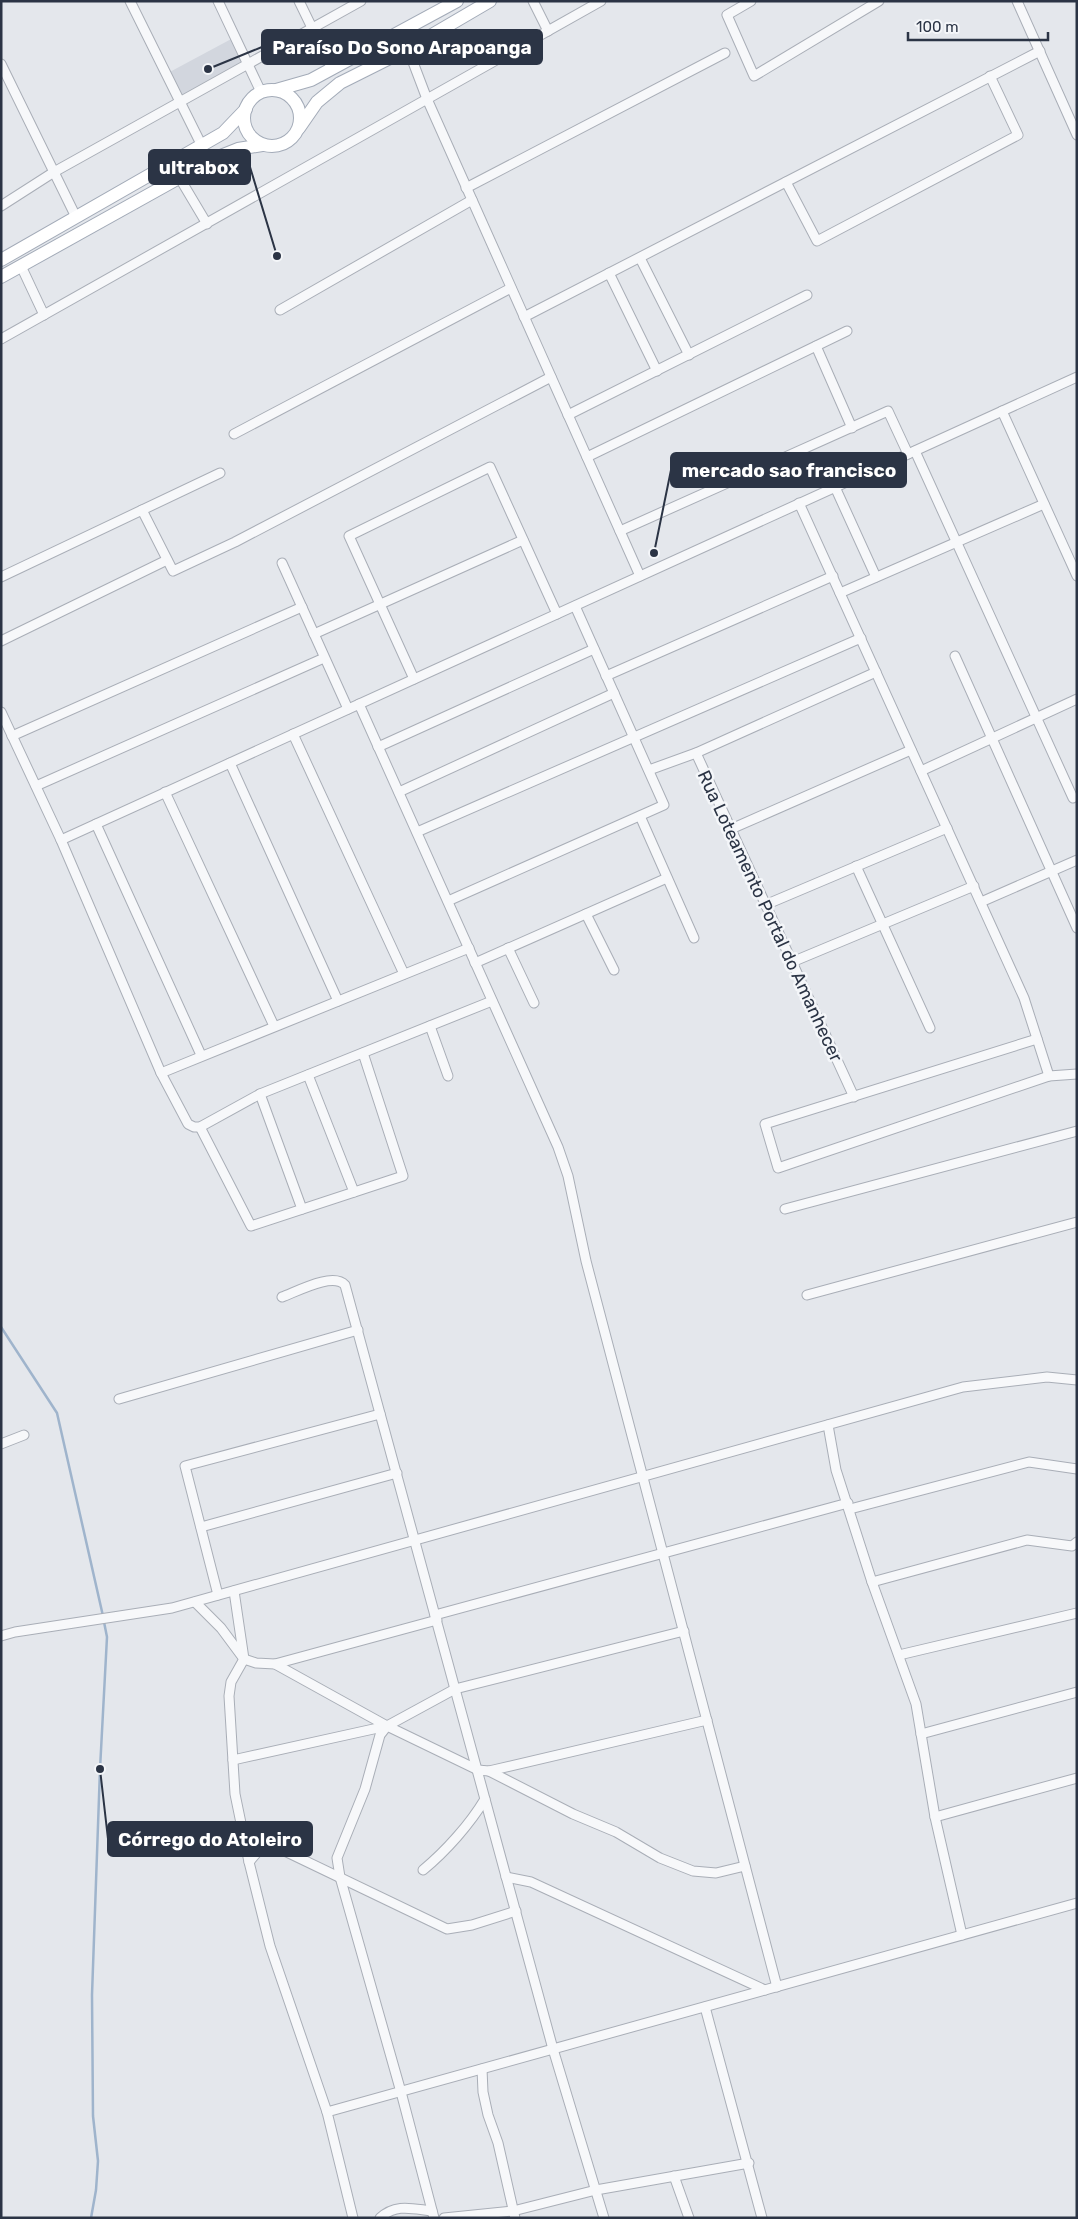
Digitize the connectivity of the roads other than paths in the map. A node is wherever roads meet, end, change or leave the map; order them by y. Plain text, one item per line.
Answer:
1 (130, 1) edge
2 (218, 1) edge
3 (299, 1) edge
4 (361, 1) edge
5 (490, 1) edge
6 (533, 1) edge
7 (601, 1) edge
8 (751, 1) edge
9 (880, 1) edge
10 (1017, 1) edge
11 (451, 3) edge
12 (313, 28) junction
13 (548, 31) junction
14 (408, 49) junction
15 (1040, 51) junction
16 (725, 53) dead end
17 (1, 64) edge
18 (249, 64) junction
19 (332, 69) junction
20 (990, 76) junction
21 (276, 90) junction
22 (261, 92) junction
23 (427, 99) junction
24 (180, 102) junction
25 (246, 109) junction
26 (299, 128) junction
27 (1077, 135) edge
28 (262, 145) junction
29 (202, 146) junction
30 (54, 172) junction
31 (180, 177) junction
32 (786, 182) junction
33 (466, 188) junction
34 (472, 200) junction
35 (1, 206) edge
36 (76, 217) junction
37 (207, 224) junction
38 (640, 258) junction
39 (1, 260) edge
40 (21, 266) junction
41 (609, 273) junction
42 (1, 277) edge
43 (511, 288) junction
44 (806, 295) dead end
45 (280, 310) dead end
46 (44, 315) junction
47 (524, 317) junction
48 (847, 331) dead end
49 (1, 339) edge
50 (816, 346) junction
51 (689, 355) junction
52 (657, 371) junction
53 (551, 377) junction
54 (1077, 377) edge
55 (1002, 411) junction
56 (568, 415) junction
57 (852, 428) junction
58 (234, 434) dead end
59 (912, 452) junction
60 (587, 457) junction
61 (220, 473) dead end
62 (835, 487) junction
63 (800, 503) junction
64 (1044, 504) junction
65 (142, 510) junction
66 (620, 531) junction
67 (523, 540) junction
68 (957, 542) junction
69 (167, 560) junction
70 (282, 563) dead end
71 (640, 576) junction
72 (833, 576) junction
73 (1077, 576) edge
74 (1, 577) edge
75 (876, 577) junction
76 (840, 593) junction
77 (380, 604) junction
78 (575, 606) junction
79 (302, 607) junction
80 (557, 614) junction
81 (314, 634) junction
82 (861, 638) junction
83 (1, 641) edge
84 (594, 649) junction
85 (954, 656) dead end
86 (324, 658) junction
87 (876, 672) junction
88 (606, 676) junction
89 (414, 678) junction
90 (614, 693) junction
91 (1077, 699) edge
92 (359, 704) junction
93 (348, 709) junction
94 (1, 712) edge
95 (1036, 718) junction
96 (293, 734) junction
97 (12, 736) junction
98 (633, 736) junction
99 (990, 739) junction
100 (378, 747) junction
101 (912, 750) junction
102 (696, 753) junction
103 (230, 763) junction
104 (649, 770) junction
105 (921, 771) junction
106 (36, 786) junction
107 (165, 792) junction
108 (398, 792) junction
109 (1073, 798) dead end
110 (640, 816) junction
111 (96, 824) junction
112 (947, 828) junction
113 (731, 829) junction
114 (417, 832) junction
115 (61, 840) junction
116 (1077, 860) edge
117 (856, 866) junction
118 (1051, 872) junction
119 (668, 878) junction
120 (974, 886) junction
121 (448, 902) junction
122 (981, 902) junction
123 (765, 905) junction
124 (586, 914) junction
125 (882, 924) junction
126 (1077, 928) edge
127 (694, 938) dead end
128 (469, 948) junction
129 (508, 948) junction
130 (792, 962) junction
131 (475, 963) junction
132 (614, 970) dead end
133 (404, 974) junction
134 (338, 1001) junction
135 (492, 1001) junction
136 (534, 1004) dead end
137 (274, 1026) junction
138 (430, 1026) junction
139 (930, 1028) dead end
140 (1038, 1039) junction
141 (363, 1053) junction
142 (202, 1056) junction
143 (162, 1073) junction
144 (1077, 1074) edge
145 (308, 1075) junction
146 (448, 1076) dead end
147 (1049, 1076) junction
148 (260, 1094) junction
149 (854, 1097) junction
150 (200, 1126) junction
151 (1077, 1132) edge
152 (354, 1192) junction
153 (302, 1209) junction
154 (786, 1209) dead end
155 (1077, 1222) edge
156 (807, 1295) dead end
157 (282, 1297) dead end
158 (358, 1330) junction
159 (1077, 1380) edge
160 (119, 1399) dead end
161 (380, 1414) junction
162 (828, 1424) junction
163 (24, 1435) dead end
164 (1, 1444) edge
165 (1077, 1469) edge
166 (397, 1473) junction
167 (644, 1476) junction
168 (849, 1506) junction
169 (201, 1527) junction
170 (415, 1540) junction
171 (1077, 1542) edge
172 (664, 1553) junction
173 (872, 1582) junction
174 (234, 1591) junction
175 (218, 1595) junction
176 (195, 1602) junction
177 (1077, 1613) edge
178 (436, 1617) junction
179 (684, 1631) junction
180 (1, 1636) edge
181 (900, 1655) junction
182 (244, 1659) junction
183 (275, 1664) junction
184 (455, 1689) junction
185 (1077, 1692) edge
186 (707, 1720) junction
187 (387, 1726) junction
188 (921, 1734) junction
189 (233, 1760) junction
190 (478, 1770) junction
191 (489, 1771) junction
192 (1077, 1778) edge
193 (486, 1799) junction
194 (935, 1818) junction
195 (243, 1832) junction
196 (265, 1843) junction
197 (249, 1862) junction
198 (745, 1866) junction
199 (423, 1870) dead end
200 (506, 1877) junction
201 (340, 1878) junction
202 (1077, 1903) edge
203 (516, 1911) junction
204 (962, 1935) junction
205 (776, 1987) junction
206 (765, 1990) junction
207 (705, 2007) junction
208 (553, 2049) junction
209 (482, 2069) junction
210 (400, 2092) junction
211 (327, 2112) junction
212 (749, 2163) junction
213 (674, 2176) junction
214 (596, 2190) junction
215 (433, 2214) edge
216 (514, 2214) edge
217 (353, 2218) edge
218 (380, 2218) edge
219 (444, 2218) edge
220 (604, 2218) edge
221 (689, 2218) edge
222 (762, 2218) edge

1 - 24 street
2 - 18 street
3 - 12 street
4 - 12 street
5 - 14 main road
6 - 13 street
7 - 13 street
8 - 9 street
10 - 15 street
11 - 19 main road
12 - 18 street
12 - 19 street
13 - 23 street
14 - 23 street
14 - 26 main road
15 - 20 street
15 - 27 street
16 - 33 street
17 - 30 street
18 - 22 street
18 - 24 street
19 - 21 main road
20 - 32 street
20 - 32 street
21 - 22 main road
21 - 26 main road
22 - 25 main road
23 - 33 street
23 - 37 street
24 - 29 street
24 - 30 street
25 - 28 main road
25 - 29 main road
26 - 28 main road
28 - 31 main road
29 - 36 main road
30 - 35 street
30 - 36 street
31 - 37 street
31 - 40 main road
32 - 38 street
33 - 34 street
34 - 43 street
34 - 45 street
36 - 39 main road
37 - 46 street
38 - 41 street
38 - 51 street
40 - 42 main road
40 - 46 street
41 - 47 street
41 - 52 street
43 - 47 street
43 - 58 street
44 - 51 street
46 - 49 street
47 - 53 street
48 - 50 street
50 - 57 street
50 - 60 street
51 - 52 street
52 - 56 street
53 - 56 street
53 - 69 street
54 - 55 street
55 - 59 street
55 - 64 street
56 - 60 street
57 - 59 street
57 - 66 street
59 - 62 street
59 - 68 street
60 - 66 street
61 - 65 street
62 - 63 street
62 - 75 street
63 - 71 street
63 - 72 street
64 - 68 street
64 - 73 street
65 - 69 street
65 - 74 street
66 - 71 street
67 - 77 street
67 - 77 street
67 - 80 street
68 - 75 street
68 - 95 street
69 - 83 street
70 - 79 street
71 - 78 street
72 - 76 street
72 - 88 street
75 - 76 street
76 - 82 street
77 - 81 street
77 - 89 street
78 - 80 street
78 - 84 street
79 - 81 street
79 - 97 street
80 - 89 street
81 - 86 street
82 - 87 street
82 - 98 street
84 - 88 street
84 - 100 street
85 - 99 street
86 - 93 street
86 - 106 street
87 - 101 street
87 - 102 street
88 - 90 street
89 - 92 street
90 - 98 street
90 - 108 street
91 - 95 street
92 - 93 street
92 - 100 street
93 - 96 street
94 - 97 street
95 - 99 street
95 - 109 street
96 - 103 street
96 - 133 street
97 - 106 street
98 - 104 street
98 - 114 street
99 - 105 street
99 - 118 street
100 - 108 street
101 - 105 street
101 - 113 street
102 - 104 street, Rua Loteamento Portal do Amanhecer
102 - 113 street, Rua Loteamento Portal do Amanhecer
103 - 107 street
103 - 134 street
104 - 110 street
105 - 112 street
106 - 115 street
107 - 111 street
107 - 137 street
108 - 114 street
110 - 119 street
110 - 121 street
111 - 115 street
111 - 142 street
112 - 117 street
112 - 120 street
113 - 123 street, Rua Loteamento Portal do Amanhecer
114 - 121 street
115 - 143 street
116 - 118 street
117 - 123 street
117 - 125 street
118 - 122 street
118 - 126 street
119 - 124 street
119 - 127 street
120 - 122 street
120 - 125 street
121 - 128 street
122 - 140 street
123 - 130 street, Rua Loteamento Portal do Amanhecer
124 - 129 street
124 - 132 street
125 - 130 street
125 - 139 street
128 - 131 street
128 - 133 street
129 - 131 street
129 - 136 street
130 - 149 street, Rua Loteamento Portal do Amanhecer
131 - 135 street
133 - 134 street
134 - 137 street
135 - 138 street
135 - 167 street
137 - 142 street
138 - 141 street
138 - 146 street
140 - 147 street
140 - 149 street
141 - 145 street
141 - 152 street
142 - 143 street
143 - 150 street
144 - 147 street
145 - 148 street
145 - 152 street
147 - 149 street
148 - 150 street
148 - 153 street
150 - 153 street
151 - 154 street
152 - 153 street
155 - 156 street
157 - 158 street
158 - 160 street
158 - 161 street
159 - 162 street
161 - 166 street
161 - 169 street
162 - 167 street
162 - 168 street
163 - 164 street
165 - 168 street
166 - 169 street
166 - 170 street
167 - 170 street
167 - 172 street
168 - 172 street
168 - 173 street
169 - 175 street
170 - 174 street
170 - 178 street
171 - 173 street
172 - 178 street
172 - 179 street
173 - 181 street
174 - 175 street
174 - 182 street
175 - 176 street
176 - 180 street
176 - 182 street
177 - 181 street
178 - 183 street
178 - 184 street
179 - 184 street
179 - 186 street
181 - 188 street
182 - 183 street
182 - 189 street
183 - 187 street
184 - 187 street
184 - 190 street
185 - 188 street
186 - 191 street
186 - 198 street
187 - 189 street
187 - 190 street
187 - 201 street
188 - 194 street
189 - 195 street
190 - 191 street
190 - 193 street
191 - 198 street
192 - 194 street
193 - 199 street
193 - 200 street
194 - 204 street
195 - 196 street
195 - 197 street
196 - 197 street
196 - 201 street
197 - 211 street
198 - 205 street
200 - 203 street
200 - 206 street
201 - 203 street
201 - 210 street
202 - 204 street
203 - 208 street
204 - 205 street
205 - 206 street
206 - 207 street
207 - 208 street
207 - 212 street
208 - 209 street
208 - 214 street
209 - 210 street
209 - 216 street
210 - 211 street
210 - 215 street
211 - 217 street
212 - 213 street
212 - 222 street
213 - 214 street
213 - 221 street
214 - 216 street
214 - 220 street
215 - 218 street
216 - 219 street

